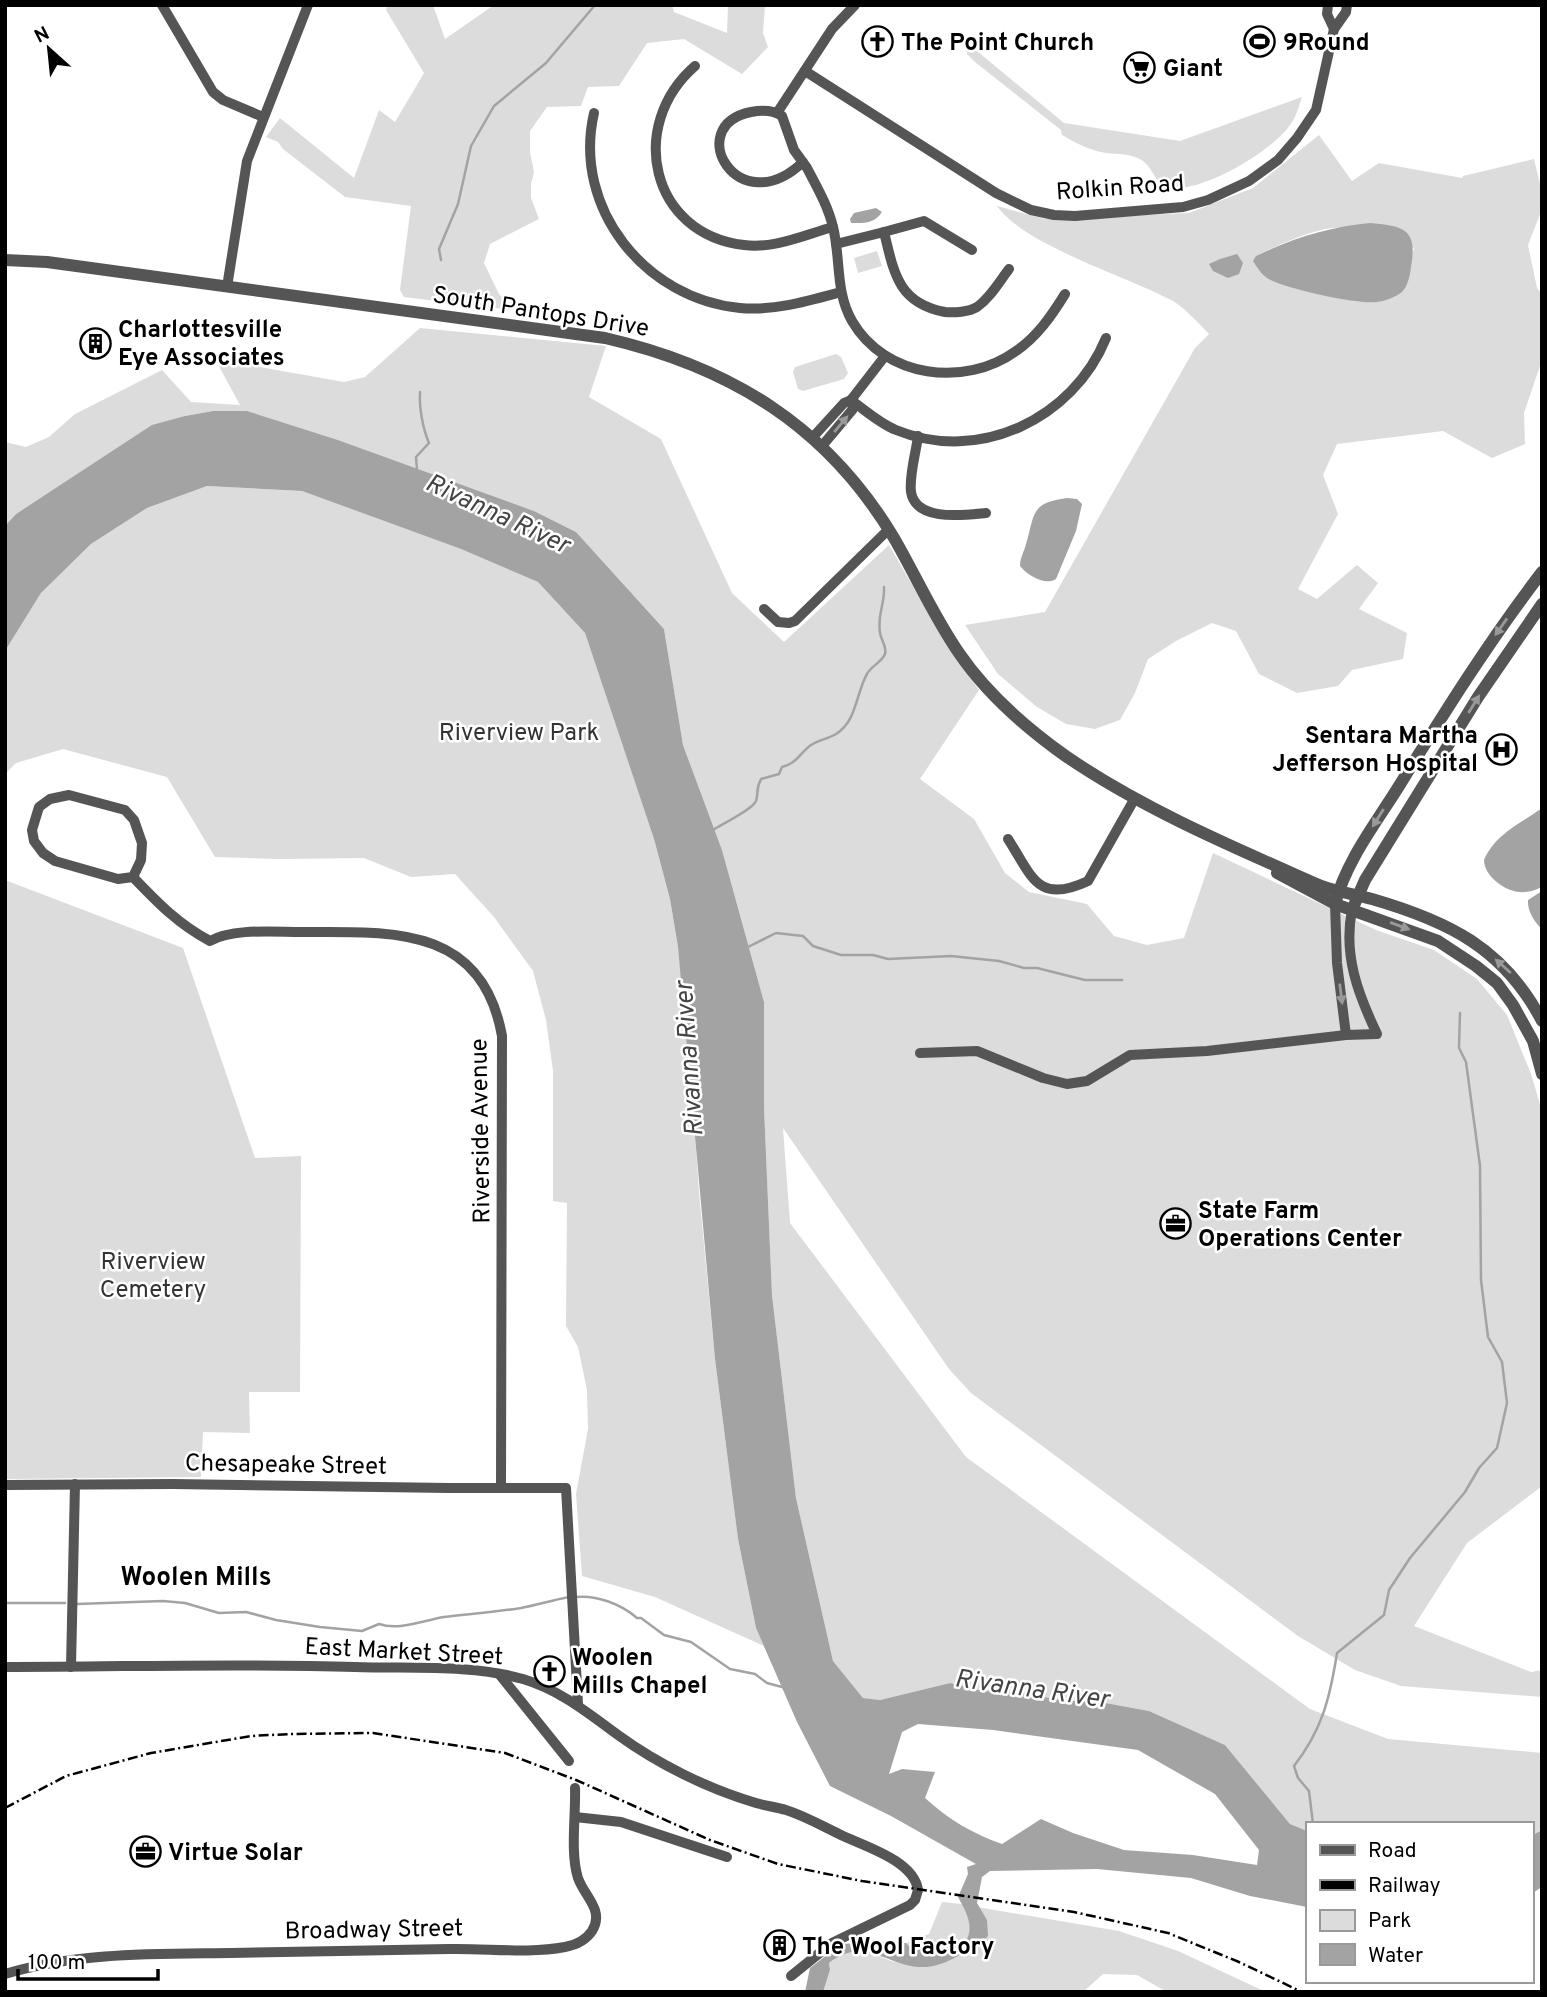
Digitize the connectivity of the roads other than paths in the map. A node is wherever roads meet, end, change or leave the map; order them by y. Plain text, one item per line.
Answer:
1 (162, 5) edge
2 (308, 5) edge
3 (855, 5) edge
4 (1328, 5) edge
5 (1347, 5) edge
6 (1334, 29) junction
7 (695, 66) dead end
8 (805, 71) junction
9 (594, 113) dead end
10 (777, 113) junction
11 (263, 117) junction
12 (803, 162) junction
13 (833, 227) junction
14 (884, 232) junction
15 (836, 244) junction
16 (972, 250) dead end
17 (5, 260) edge
18 (1009, 270) dead end
19 (227, 286) junction
20 (841, 292) junction
21 (1065, 294) dead end
22 (1106, 338) dead end
23 (885, 356) junction
24 (851, 400) junction
25 (918, 436) junction
26 (817, 441) junction
27 (986, 513) dead end
28 (888, 530) junction
29 (1542, 572) edge
30 (1542, 604) edge
31 (764, 609) dead end
32 (1135, 798) junction
33 (1008, 839) dead end
34 (133, 877) junction
35 (1358, 896) junction
36 (1337, 898) junction
37 (1352, 910) junction
38 (1542, 1021) edge
39 (1346, 1035) junction
40 (920, 1053) dead end
41 (1542, 1074) edge
42 (75, 1484) junction
43 (5, 1485) edge
44 (501, 1488) junction
45 (71, 1667) junction
46 (5, 1668) edge
47 (500, 1675) junction
48 (578, 1704) junction
49 (569, 1761) dead end
50 (575, 1788) dead end
51 (575, 1817) junction
52 (727, 1857) dead end
53 (5, 1974) edge
54 (791, 1976) dead end

1 - 11 street
2 - 11 street
3 - 8 street
4 - 6 street, Rolkin Road
5 - 6 street, Rolkin Road
6 - 8 street, Rolkin Road
7 - 13 street
8 - 10 street
9 - 20 street
10 - 12 street
10 - 12 street
11 - 19 street
12 - 13 street
13 - 15 street
14 - 15 street
14 - 16 street
14 - 18 street
15 - 20 street
17 - 19 street, South Pantops Drive
19 - 26 street, South Pantops Drive
20 - 23 street
21 - 23 street
22 - 25 street
23 - 24 street
24 - 25 street
24 - 26 street
25 - 27 street
26 - 28 street, South Pantops Drive
28 - 31 street
28 - 32 street, South Pantops Drive
29 -> 36 street
35 -> 30 street
32 - 33 street
32 - 36 street, South Pantops Drive
34 - 34 street
34 - 44 street, Riverside Avenue
35 - 36 street
35 - 37 street
38 -> 35 street
36 - 37 street
36 -> 39 street
37 - 39 street
37 -> 41 street
39 - 40 street
42 - 43 street, Chesapeake Street
42 - 44 street, Chesapeake Street
42 - 45 street
44 - 48 street, Chesapeake Street
45 - 46 street, East Market Street
45 - 47 street, East Market Street
47 - 48 street, East Market Street
47 - 49 street
48 - 54 street, East Market Street
50 - 51 street, Broadway Street
51 - 52 street
51 - 53 street, Broadway Street

